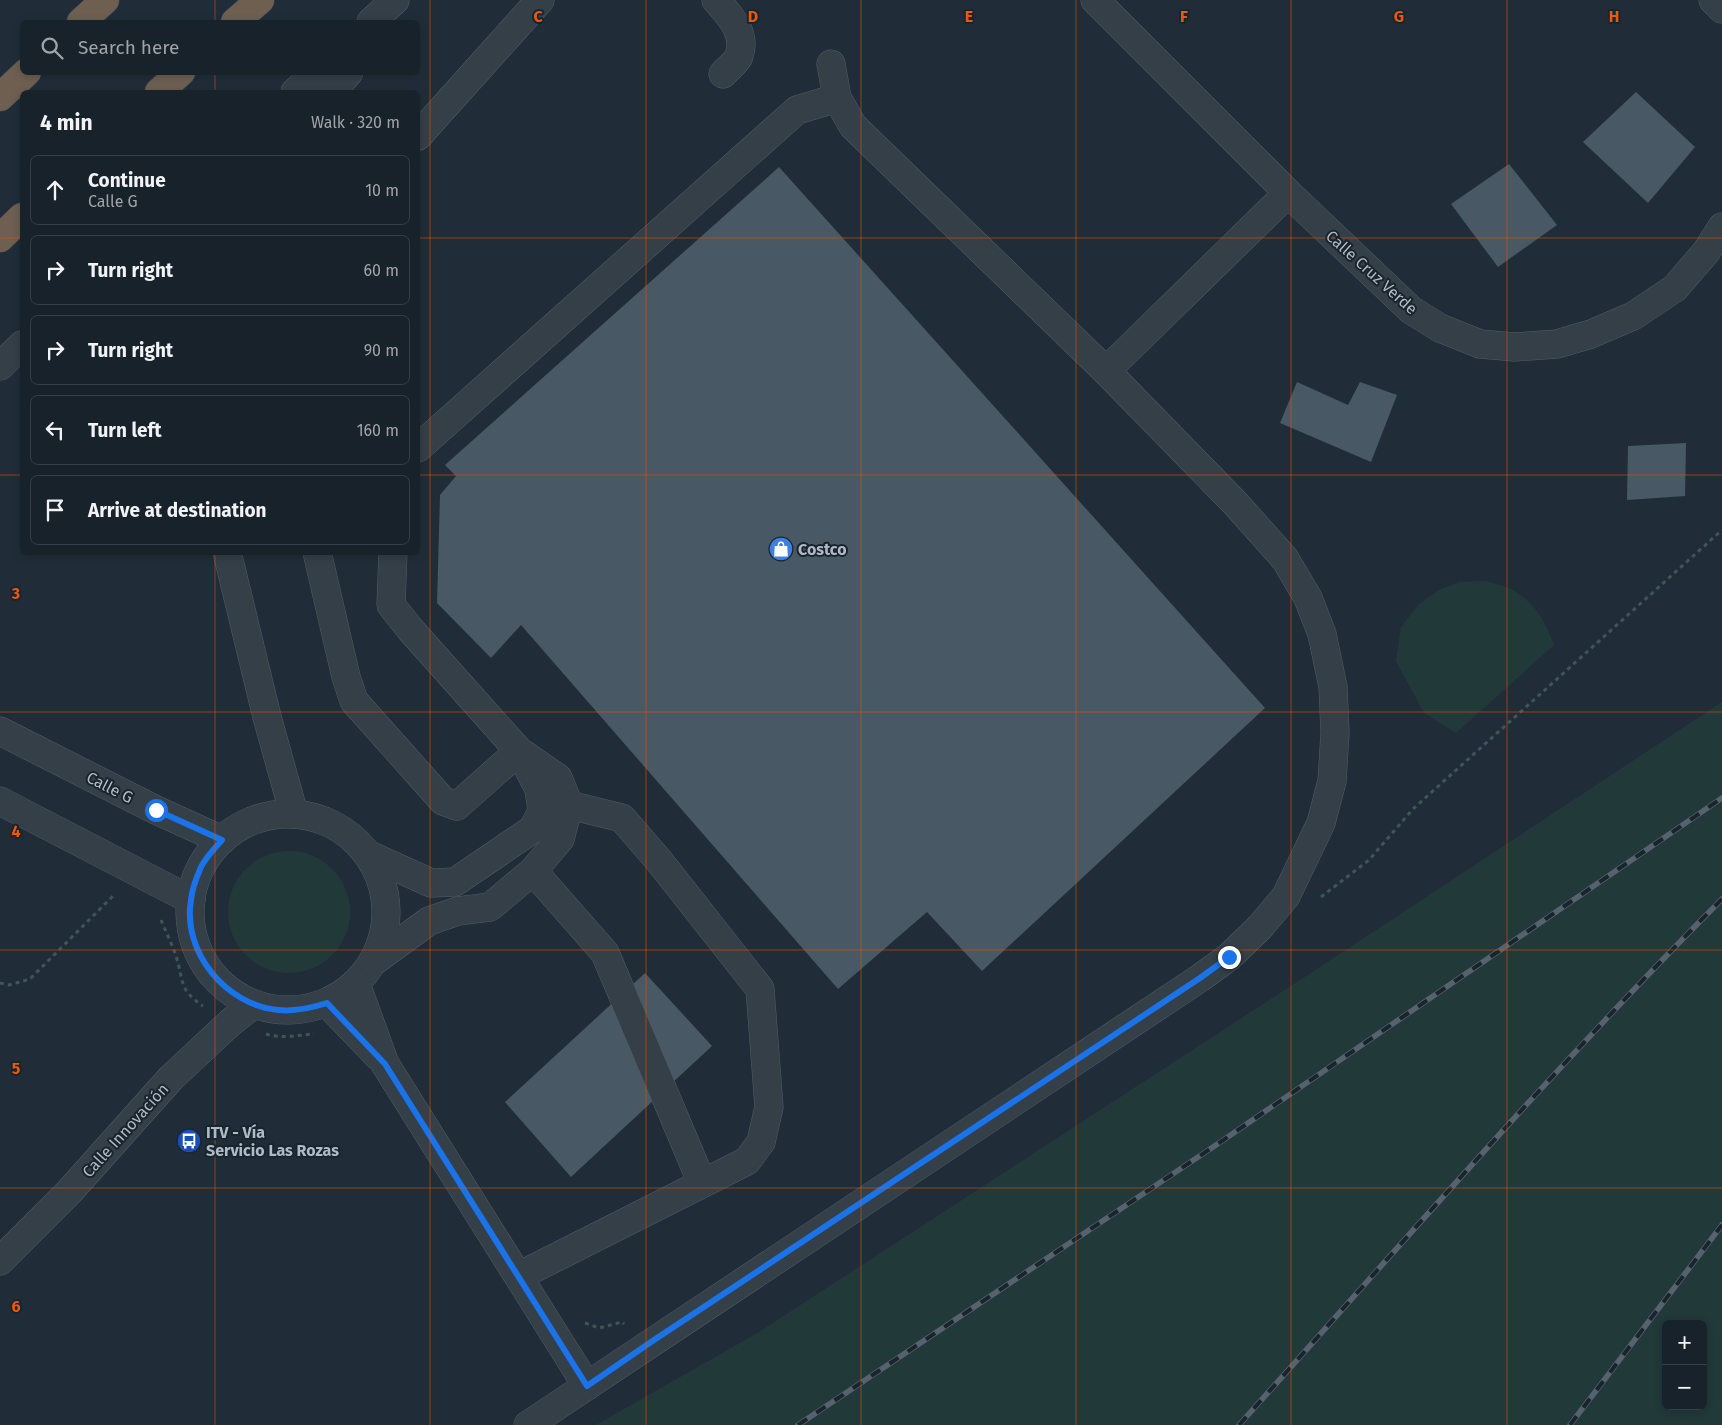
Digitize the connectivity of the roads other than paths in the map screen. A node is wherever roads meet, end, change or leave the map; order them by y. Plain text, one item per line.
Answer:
1 (105, 0) edge
2 (260, 0) edge
3 (394, 0) edge
4 (540, 0) edge
5 (716, 0) edge
6 (1095, 0) edge
7 (1713, 0) edge
8 (1722, 9) edge
9 (83, 20) edge
10 (237, 20) edge
11 (373, 20) edge
12 (381, 20) edge
13 (831, 64) dead end
14 (722, 74) dead end
15 (24, 75) edge
16 (178, 75) edge
17 (314, 75) edge
18 (346, 75) edge
19 (161, 90) edge
20 (297, 90) edge
21 (334, 90) edge
22 (0, 97) edge
23 (837, 98) junction
24 (420, 134) edge
25 (1288, 194) junction
26 (20, 219) edge
27 (1722, 227) edge
28 (0, 238) edge
29 (20, 347) edge
30 (0, 366) edge
31 (1106, 371) junction
32 (420, 446) edge
33 (228, 555) edge
34 (318, 555) edge
35 (393, 555) edge
36 (0, 731) edge
37 (519, 751) junction
38 (0, 802) edge
39 (568, 805) junction
40 (294, 814) junction
41 (222, 840) junction
42 (367, 854) junction
43 (533, 871) junction
44 (191, 900) junction
45 (373, 962) junction
46 (356, 984) junction
47 (327, 1003) junction
48 (254, 1004) junction
49 (385, 1064) junction
50 (702, 1183) junction
51 (0, 1261) edge
52 (518, 1276) junction
53 (587, 1386) junction
54 (528, 1425) edge

1 - 9 highway
2 - 10 highway
3 - 11 street
3 - 12 street
4 - 24 street
5 - 14 street
6 - 25 street, Calle Cruz Verde
7 - 8 street
13 - 23 street
15 - 22 highway
16 - 19 highway
17 - 20 street
18 - 21 street
23 - 31 street
23 - 32 street
25 - 27 street, Calle Cruz Verde
25 - 31 street
26 - 28 highway
29 - 30 street
31 - 53 street
33 - 40 street
34 - 37 street
35 - 37 street
36 - 41 street, Calle G
37 - 39 street
37 - 42 street
38 - 44 street
39 - 43 street
39 - 50 street
40 - 41 street
40 - 42 street
41 - 44 street
42 - 45 street
43 - 45 street
43 - 50 street
44 - 48 street
45 - 46 street
46 - 47 street
46 - 49 street
47 - 48 street
47 - 49 street
48 - 51 street, Calle Innovación
49 - 52 street
50 - 52 street
52 - 53 street
53 - 54 street

